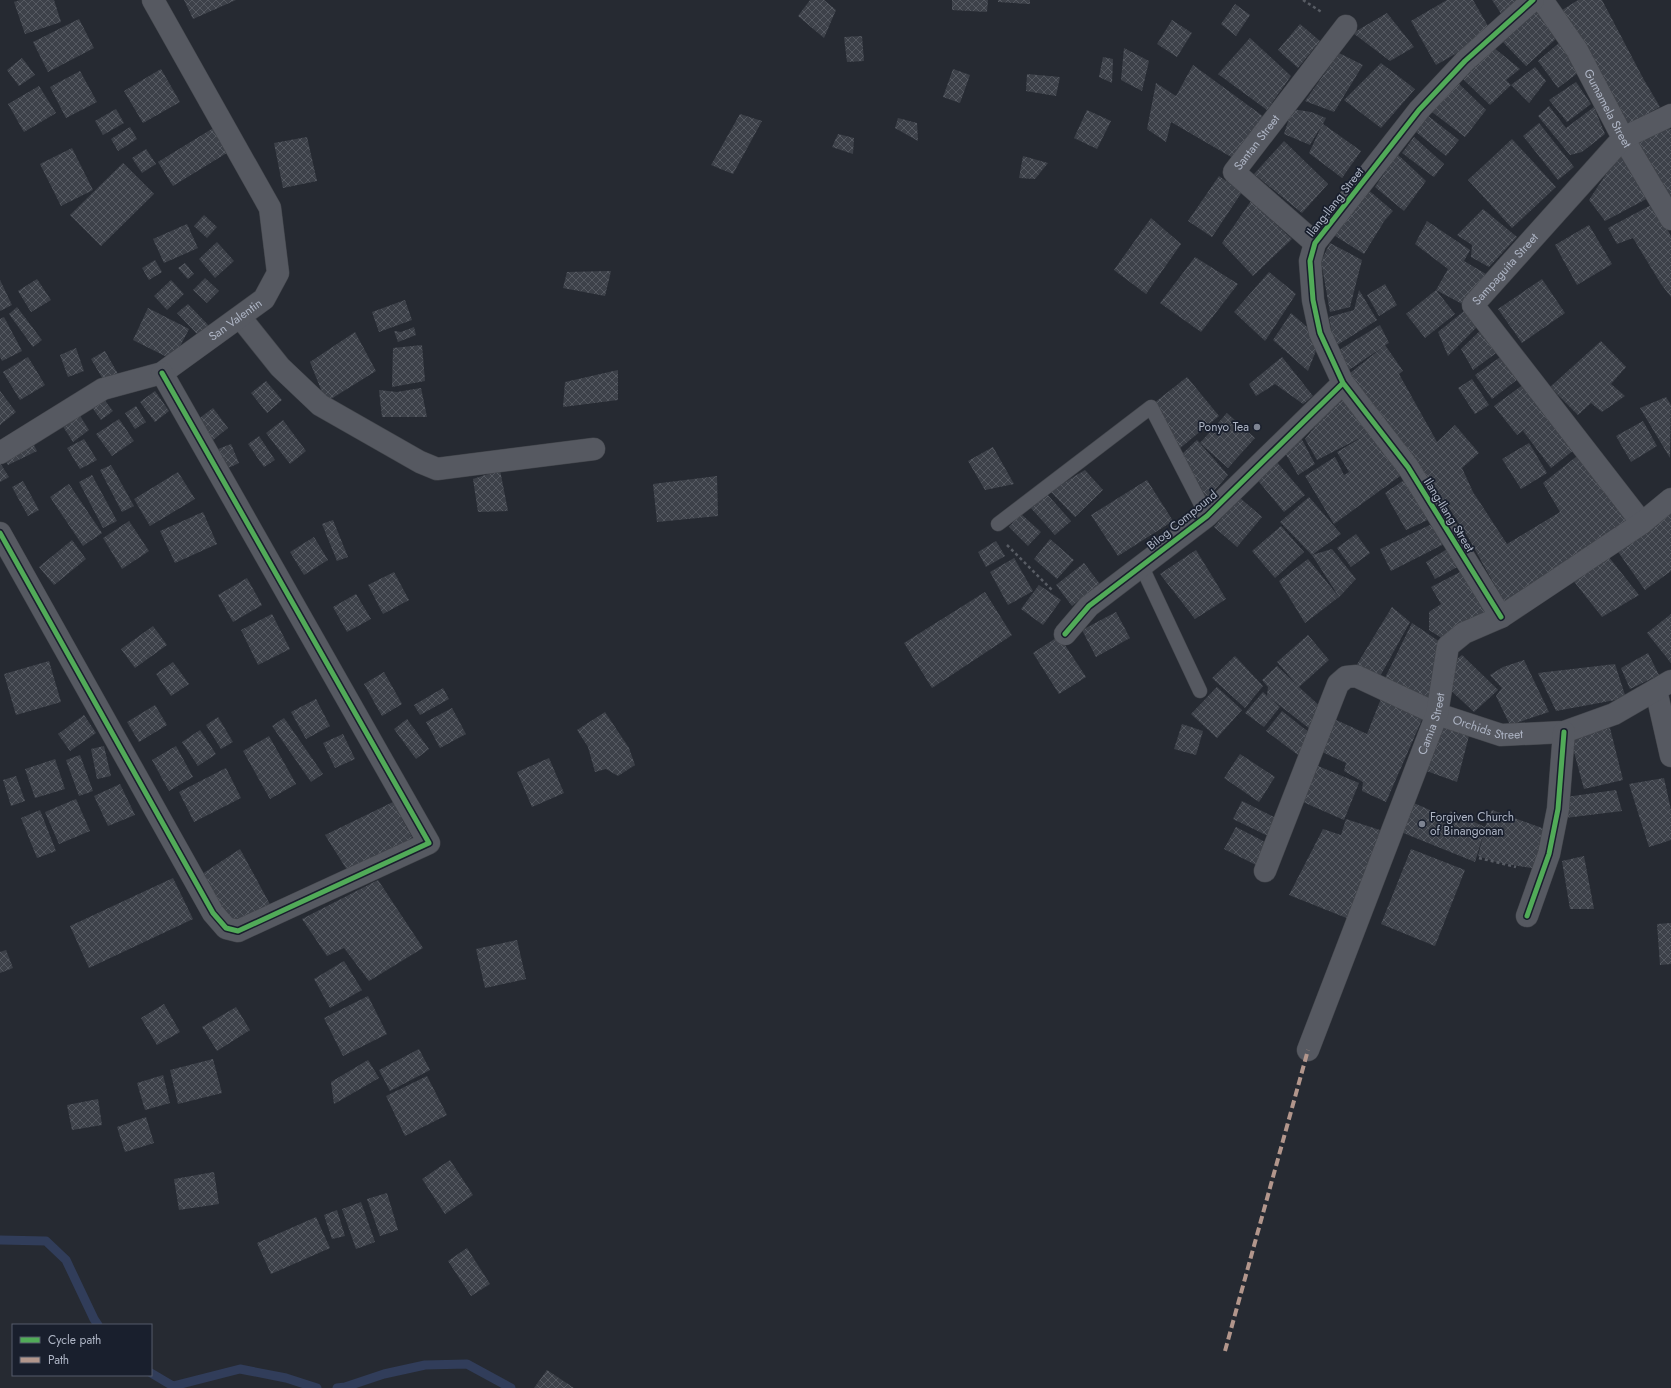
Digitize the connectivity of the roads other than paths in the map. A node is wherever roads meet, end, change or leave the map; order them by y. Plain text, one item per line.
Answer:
1 (153, 0) edge
2 (1533, 0) edge
3 (1542, 0) edge
4 (1346, 26) dead end
5 (1671, 115) edge
6 (1623, 138) junction
7 (1671, 219) edge
8 (1315, 243) junction
9 (240, 317) junction
10 (162, 373) junction
11 (1343, 383) junction
12 (594, 449) dead end
13 (0, 453) edge
14 (1671, 499) edge
15 (1207, 516) junction
16 (1642, 523) junction
17 (998, 524) road end
18 (0, 533) edge
19 (1141, 565) junction
20 (1501, 617) junction
21 (1065, 634) dead end
22 (1664, 686) edge
23 (1200, 691) dead end
24 (1437, 714) junction
25 (1564, 732) junction
26 (1671, 756) edge
27 (1265, 871) dead end
28 (1527, 916) dead end
29 (1308, 1050) dead end

1 - 9 street, San Valentin
2 - 8 street, Ilang-Ilang Street
3 - 6 street, Gumamela Street
4 - 8 street, Santan Street
5 - 6 street, Sampaguita Street
6 - 7 street, Gumamela Street
6 - 16 street, Sampaguita Street
8 - 11 street, Ilang-Ilang Street
9 - 10 street, San Valentin
9 - 12 street
10 - 13 street, San Valentin
10 - 18 street
11 - 15 street, Bilog Compound
11 - 20 street, Ilang-Ilang Street
14 - 16 street, Camia Street
15 - 17 lane
15 - 19 street, Bilog Compound
16 - 20 street, Camia Street
19 - 21 street, Bilog Compound
19 - 23 lane
20 - 24 street, Camia Street
22 - 25 street, Orchids Street
22 - 26 street
24 - 25 street, Orchids Street
24 - 27 street, Orchids Street
24 - 29 street, Camia Street
25 - 28 street

